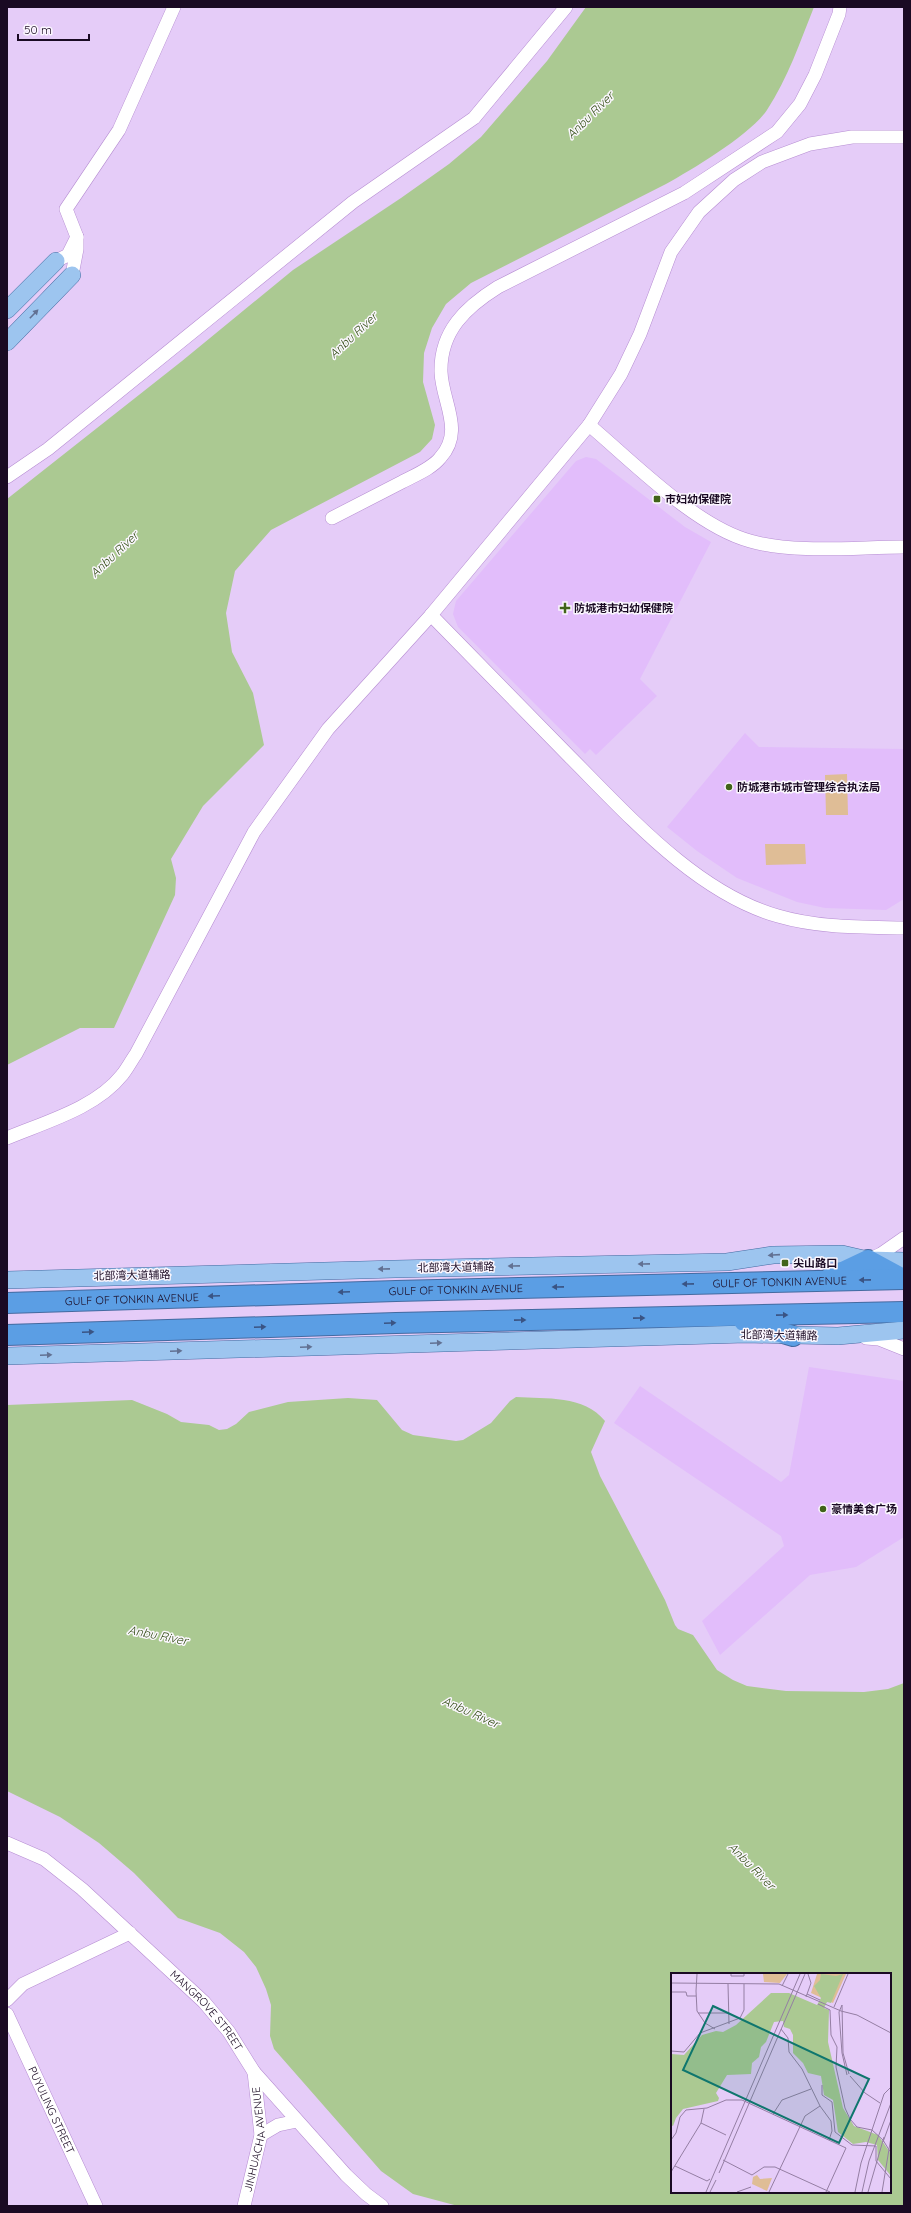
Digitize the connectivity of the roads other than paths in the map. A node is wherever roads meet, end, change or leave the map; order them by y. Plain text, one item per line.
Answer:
1 (174, 7) edge
2 (566, 7) edge
3 (840, 7) edge
4 (904, 137) edge
5 (77, 237) junction
6 (56, 261) joint
7 (72, 275) joint
8 (7, 310) edge
9 (7, 342) edge
10 (589, 425) junction
11 (7, 476) edge
12 (332, 518) dead end
13 (904, 547) edge
14 (431, 615) junction
15 (904, 928) edge
16 (7, 1138) edge
17 (904, 1238) edge
18 (868, 1260) junction
19 (904, 1261) edge
20 (904, 1279) edge
21 (7, 1280) edge
22 (825, 1281) junction
23 (7, 1303) edge
24 (904, 1312) edge
25 (729, 1316) junction
26 (904, 1330) edge
27 (7, 1335) edge
28 (793, 1336) junction
29 (838, 1336) junction
30 (904, 1349) edge
31 (7, 1356) edge
32 (7, 1842) edge
33 (130, 1933) junction
34 (7, 2000) edge
35 (7, 2014) edge
36 (254, 2072) junction
37 (297, 2121) junction
38 (261, 2135) junction
39 (96, 2206) edge
40 (244, 2206) edge
41 (382, 2206) edge

1 - 5 street
2 - 11 street
3 - 12 street
4 - 10 street
5 - 6 street
5 - 7 street
6 - 8 main road
9 -> 7 main road
10 - 13 street
10 - 14 street
14 - 15 street
14 - 16 street
17 - 18 street
18 - 19 main road, 北部湾大道辅路
18 - 20 highway
18 -> 21 main road, 北部湾大道辅路
18 - 22 highway
20 -> 22 highway, GULF OF TONKIN AVENUE
22 -> 23 highway, GULF OF TONKIN AVENUE
25 -> 24 highway
27 -> 25 highway
25 - 28 highway
26 - 29 main road, 北部湾大道辅路
28 - 29 main road, 北部湾大道辅路
31 -> 28 main road, 北部湾大道辅路
29 - 30 street
32 - 33 street, MANGROVE STREET
33 - 34 street
33 - 36 street, MANGROVE STREET
35 - 39 street, PUYULING STREET
36 - 37 street, MANGROVE STREET
36 - 38 street, JINHUACHA AVENUE
37 - 38 street
37 - 41 street, MANGROVE STREET
38 - 40 street, JINHUACHA AVENUE

